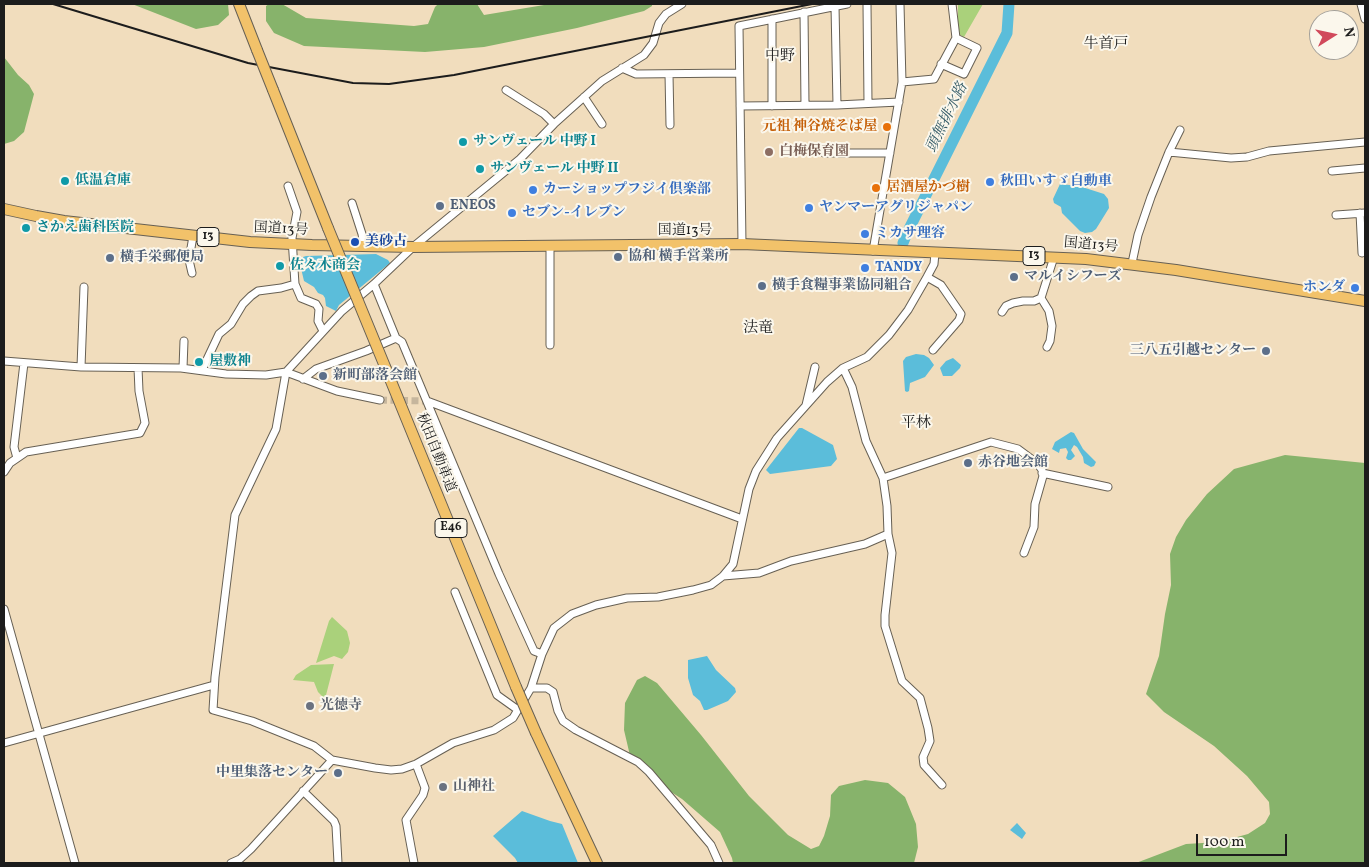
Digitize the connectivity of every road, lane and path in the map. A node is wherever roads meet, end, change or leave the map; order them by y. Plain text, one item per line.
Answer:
1 (240, 4) edge
2 (682, 4) edge
3 (847, 4) edge
4 (867, 4) edge
5 (900, 4) edge
6 (952, 4) edge
7 (1361, 4) edge
8 (835, 6) junction
9 (804, 12) junction
10 (772, 19) junction
11 (1365, 19) edge
12 (956, 38) junction
13 (942, 64) junction
14 (622, 68) junction
15 (739, 73) junction
16 (669, 74) junction
17 (902, 82) junction
18 (506, 90) dead end
19 (584, 96) junction
20 (899, 102) junction
21 (868, 104) junction
22 (804, 105) junction
23 (837, 105) junction
24 (740, 106) junction
25 (772, 106) junction
26 (554, 124) junction
27 (602, 124) dead end
28 (670, 125) dead end
29 (1180, 130) dead end
30 (1365, 142) edge
31 (890, 152) junction
32 (1169, 152) junction
33 (824, 153) dead end
34 (1365, 168) edge
35 (1332, 171) dead end
36 (288, 186) dead end
37 (352, 203) dead end
38 (4, 209) edge
39 (1362, 213) edge
40 (1336, 215) dead end
41 (193, 236) junction
42 (292, 244) junction
43 (742, 244) junction
44 (550, 245) junction
45 (364, 246) junction
46 (413, 247) junction
47 (873, 251) junction
48 (936, 253) junction
49 (1362, 253) dead end
50 (1054, 257) junction
51 (1132, 264) junction
52 (192, 273) dead end
53 (927, 277) junction
54 (295, 284) junction
55 (374, 284) junction
56 (84, 287) dead end
57 (1041, 298) junction
58 (1365, 301) edge
59 (1002, 312) dead end
60 (323, 331) junction
61 (396, 338) junction
62 (184, 341) dead end
63 (550, 345) dead end
64 (1047, 347) dead end
65 (933, 350) dead end
66 (4, 361) edge
67 (24, 363) junction
68 (81, 367) junction
69 (815, 367) dead end
70 (138, 368) junction
71 (183, 368) junction
72 (843, 368) junction
73 (202, 370) junction
74 (286, 372) junction
75 (303, 379) junction
76 (380, 400) tunnel mouth
77 (427, 402) junction
78 (805, 408) junction
79 (17, 458) junction
80 (4, 472) edge
81 (1042, 474) junction
82 (883, 478) junction
83 (1108, 487) dead end
84 (742, 519) junction
85 (888, 534) junction
86 (1024, 553) dead end
87 (723, 576) junction
88 (455, 592) dead end
89 (4, 609) edge
90 (542, 654) junction
91 (214, 685) junction
92 (531, 688) junction
93 (518, 710) junction
94 (39, 733) junction
95 (4, 743) edge
96 (332, 760) junction
97 (416, 764) junction
98 (942, 784) dead end
99 (303, 791) junction
100 (75, 863) edge
101 (231, 863) edge
102 (338, 863) edge
103 (414, 863) edge
104 (597, 863) edge
105 (719, 863) edge

1 - 104 highway, 秋田自動車道 / E46, bridge
2 - 14 street
3 - 8 street
4 - 21 street
5 - 17 street
6 - 12 street
7 - 11 street
8 - 9 street
8 - 23 street
9 - 10 street
9 - 22 street
10 - 15 street
10 - 25 street
12 - 13 street
12 - 13 street
13 - 17 street
14 - 16 street
14 - 19 street
15 - 16 street
15 - 24 street
16 - 28 street
17 - 20 street
18 - 26 street
19 - 26 street
19 - 27 street
20 - 21 street
20 - 31 street
21 - 23 street
22 - 23 street
22 - 25 street
24 - 25 street
24 - 43 street
26 - 46 street
29 - 32 street
30 - 32 street
31 - 33 street
31 - 47 street
32 - 51 street
34 - 35 street
36 - 42 street
37 - 45 street
38 - 41 highway, 国道13号 / 13
39 - 40 street
39 - 49 street
41 - 42 highway, 国道13号 / 13
41 - 52 street
42 - 45 highway, 国道13号 / 13
42 - 54 street
43 - 44 highway, 国道13号 / 13
43 - 47 highway, 国道13号 / 13
44 - 46 highway, 国道13号 / 13
44 - 63 street
45 - 46 highway, 国道13号 / 13
46 - 55 street
47 - 48 highway, 国道13号 / 13
48 - 50 highway, 国道13号 / 13
48 - 53 street
50 - 51 highway, 国道13号 / 13
50 - 57 street
51 - 58 highway, 国道13号 / 13
53 - 65 street
53 - 72 street
54 - 60 street
54 - 73 street
55 - 60 street
55 - 61 street
56 - 68 street
57 - 59 street
57 - 64 street
60 - 74 street
61 - 75 street
61 - 77 street
62 - 71 street
66 - 67 street
67 - 68 street
67 - 79 street
68 - 70 street
69 - 78 street
70 - 71 street
70 - 79 street
71 - 73 street
72 - 78 street
72 - 82 street
73 - 74 street
74 - 75 street
74 - 91 street
75 - 76 street
77 - 84 street
77 - 90 street
78 - 84 street
79 - 80 street
81 - 82 street
81 - 83 street
81 - 86 street
82 - 85 street
84 - 87 street
85 - 87 street
85 - 98 street
87 - 90 street
88 - 93 street
89 - 94 street
90 - 92 street
91 - 94 street
91 - 96 street
92 - 93 street
92 - 105 street
93 - 97 street
94 - 95 street
94 - 100 street
96 - 97 street
96 - 99 street
97 - 103 street
99 - 101 street
99 - 102 street

